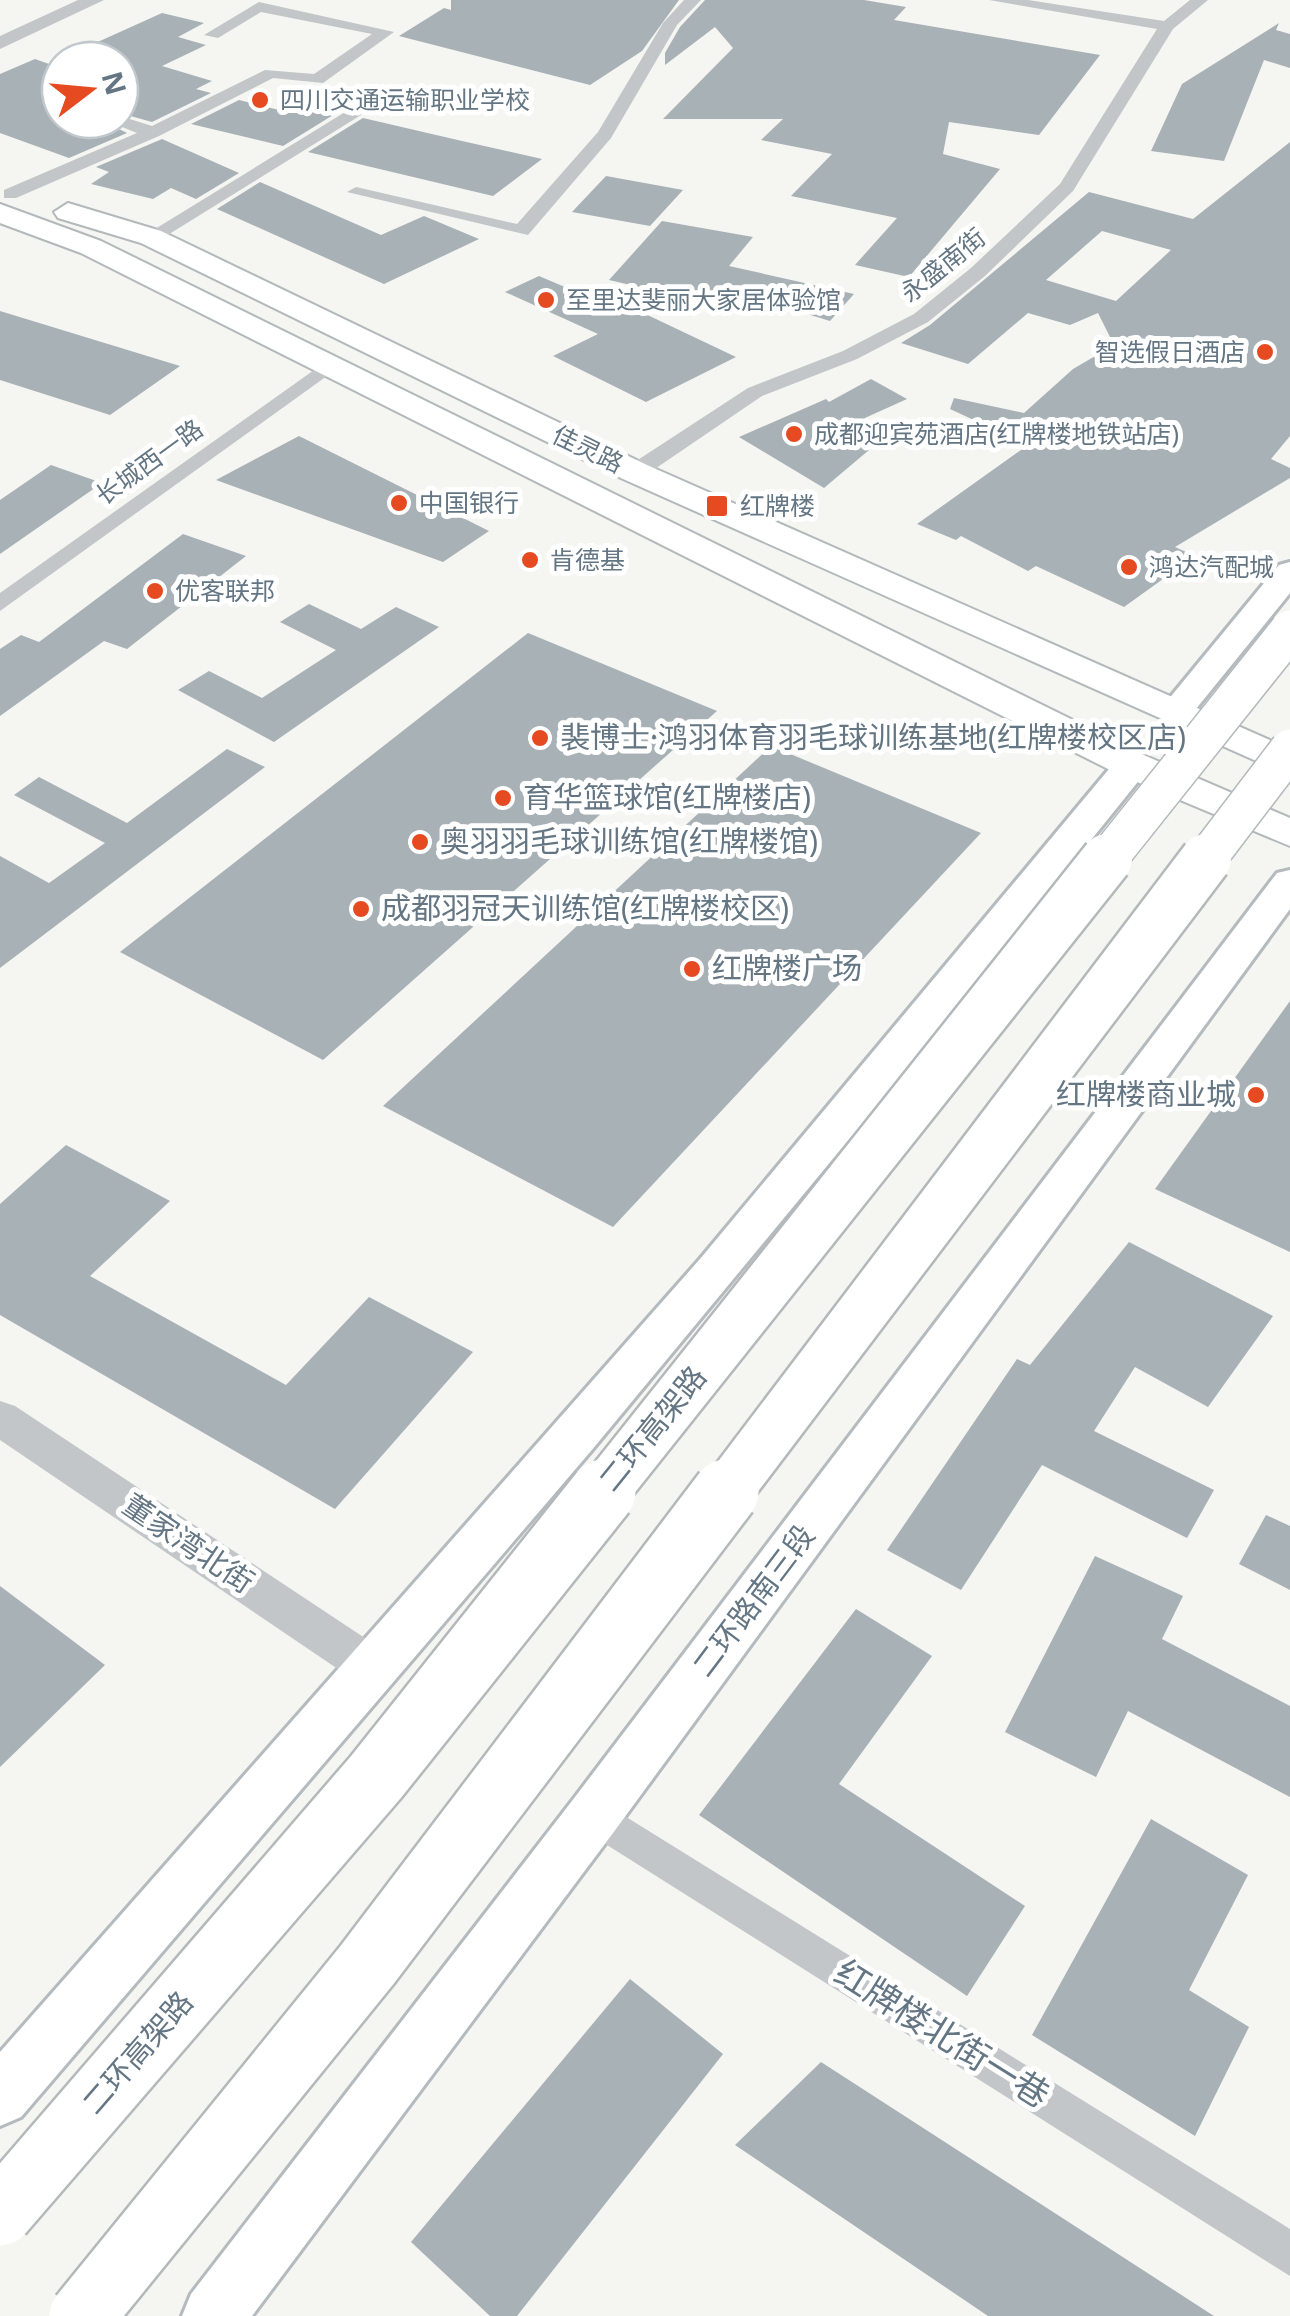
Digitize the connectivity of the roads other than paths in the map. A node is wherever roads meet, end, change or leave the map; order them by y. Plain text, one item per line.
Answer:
1 (64, 0) edge
2 (94, 0) edge
3 (692, 0) edge
4 (996, 0) edge
5 (1200, 0) edge
6 (1167, 26) junction
7 (0, 28) edge
8 (212, 35) dead end
9 (0, 43) edge
10 (354, 111) dead end
11 (140, 128) edge
12 (153, 132) junction
13 (356, 192) dead end
14 (3, 200) edge
15 (151, 237) junction
16 (331, 364) junction
17 (635, 472) junction
18 (1290, 572) edge
19 (0, 604) edge
20 (1290, 630) edge
21 (1174, 713) junction
22 (1290, 749) edge
23 (1290, 764) edge
24 (1132, 765) junction
25 (1290, 833) edge
26 (1290, 882) edge
27 (0, 1418) edge
28 (376, 1670) junction
29 (594, 1815) junction
30 (0, 2096) edge
31 (0, 2213) edge
32 (1290, 2254) edge
33 (82, 2316) edge
34 (213, 2316) edge

1 - 7 street
2 - 9 street
3 - 13 street
4 - 6 street
5 - 6 street, 永盛南街
6 - 17 street, 永盛南街
8 - 12 street
10 - 15 street
11 - 12 street
12 - 14 street
14 - 15 main road, 佳灵路
14 - 16 main road, 佳灵路
15 - 17 main road, 佳灵路
16 - 19 street, 长城西一路
16 - 24 main road, 佳灵路
17 - 21 main road, 佳灵路
18 - 21 main road
20 - 31 highway, 二环高架路, bridge
21 - 23 main road, 佳灵路
21 - 24 main road
22 - 33 highway, bridge
24 - 25 main road, 佳灵路
24 - 28 main road
26 - 29 main road, 二环路南三段
27 - 28 street, 董家湾北街
28 - 30 main road
29 - 32 street, 红牌楼北街一巷
29 - 34 main road, 二环路南三段

